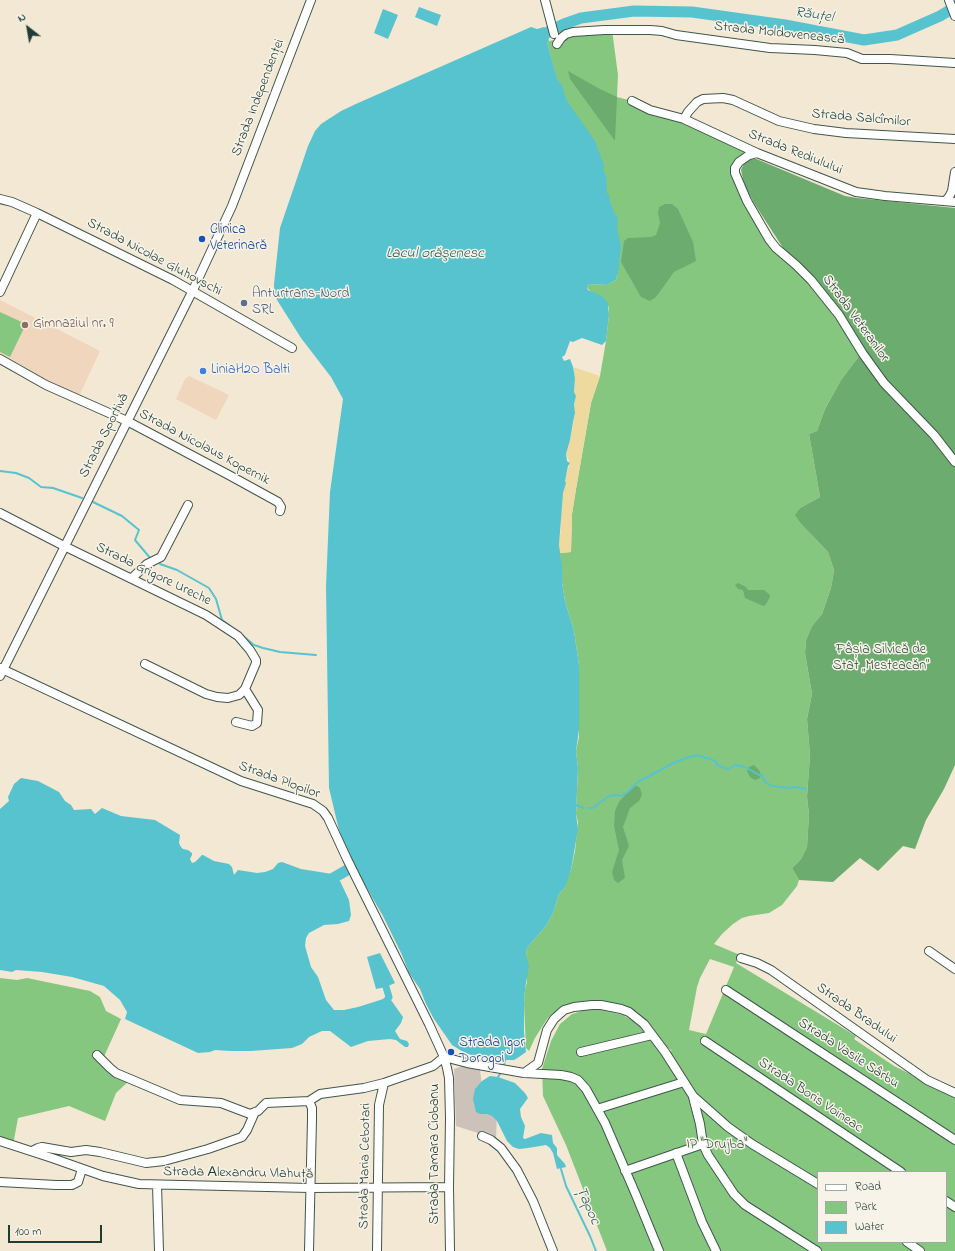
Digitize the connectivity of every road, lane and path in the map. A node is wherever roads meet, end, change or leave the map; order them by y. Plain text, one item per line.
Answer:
1 (311, 0) edge
2 (545, 0) edge
3 (949, 0) edge
4 (955, 16) edge
5 (554, 34) dead end
6 (557, 44) dead end
7 (955, 63) edge
8 (632, 101) dead end
9 (684, 119) junction
10 (955, 139) edge
11 (758, 153) junction
12 (955, 172) edge
13 (0, 199) edge
14 (945, 201) junction
15 (955, 202) edge
16 (232, 206) joint
17 (37, 213) junction
18 (193, 290) junction
19 (0, 292) edge
20 (292, 348) dead end
21 (0, 360) edge
22 (127, 421) junction
23 (955, 462) edge
24 (188, 505) dead end
25 (280, 511) dead end
26 (0, 513) edge
27 (64, 546) junction
28 (132, 578) junction
29 (145, 664) dead end
30 (1, 671) edge
31 (245, 689) junction
32 (236, 722) dead end
33 (929, 951) dead end
34 (741, 958) dead end
35 (955, 969) edge
36 (726, 990) dead end
37 (652, 1035) junction
38 (705, 1042) dead end
39 (581, 1052) dead end
40 (98, 1055) dead end
41 (444, 1057) junction
42 (524, 1073) junction
43 (684, 1082) junction
44 (384, 1083) junction
45 (955, 1093) edge
46 (693, 1096) junction
47 (309, 1101) junction
48 (598, 1109) junction
49 (255, 1112) junction
50 (482, 1136) dead end
51 (955, 1140) edge
52 (0, 1141) edge
53 (703, 1144) junction
54 (32, 1151) junction
55 (676, 1153) junction
56 (82, 1169) junction
57 (625, 1171) junction
58 (900, 1171) edge
59 (0, 1182) edge
60 (817, 1183) edge
61 (157, 1185) junction
62 (449, 1187) junction
63 (310, 1188) junction
64 (378, 1188) junction
65 (908, 1243) edge
66 (159, 1251) edge
67 (309, 1251) edge
68 (377, 1251) edge
69 (450, 1251) edge
70 (553, 1251) edge
71 (658, 1251) edge
72 (716, 1251) edge
73 (817, 1251) edge
74 (920, 1251) edge

1 - 16 street, Strada Independenței
2 - 5 street
3 - 4 street
6 - 7 street, Strada Moldovenească
8 - 9 street, Strada Rediulului
9 - 10 street, Strada Salcîmilor
9 - 11 street, Strada Rediulului
11 - 14 street, Strada Rediulului
11 - 23 street, Strada Veteranilor
12 - 14 street
13 - 17 street, Strada Nicolae Gluhovschi
14 - 15 street, Strada Rediulului
16 - 18 street, Strada Sportivă
17 - 18 street, Strada Nicolae Gluhovschi
17 - 19 street
18 - 20 street, Strada Nicolae Gluhovschi
18 - 22 street, Strada Sportivă
21 - 22 street, Strada Nicolaus Kopernik
22 - 25 street, Strada Nicolaus Kopernik
22 - 27 street, Strada Sportivă
24 - 28 street
26 - 27 street, Strada Grigore Ureche
27 - 28 street, Strada Grigore Ureche
27 - 30 street, Strada Sportivă
28 - 31 street, Strada Grigore Ureche
29 - 31 street
30 - 41 street, Strada Plopilor
31 - 32 street
33 - 35 street
34 - 45 street, Strada Bradului
36 - 51 street, Strada Vasile Sârbu
37 - 39 street
37 - 42 street
37 - 43 street
38 - 58 street, Strada Boris Voineac
40 - 49 street
41 - 42 street
41 - 44 street
41 - 62 street, Strada Tamara Ciobanu
42 - 48 street
43 - 46 street
43 - 48 street
44 - 47 street
44 - 64 street, Strada Maria Cebotari
46 - 53 street
46 - 60 street
47 - 49 street
47 - 63 street
48 - 57 street
49 - 54 street
50 - 70 street
52 - 54 street, Strada Аlexandru Vlahuță
53 - 55 street
53 - 73 street
54 - 56 street, Strada Аlexandru Vlahuță
55 - 57 street
55 - 72 street
56 - 59 street
56 - 61 street, Strada Аlexandru Vlahuță
57 - 71 street
61 - 63 street, Strada Аlexandru Vlahuță
61 - 66 street
62 - 64 street, Strada Аlexandru Vlahuță
62 - 69 street, Strada Tamara Ciobanu
63 - 64 street, Strada Аlexandru Vlahuță
63 - 67 street
64 - 68 street, Strada Maria Cebotari
65 - 74 street

